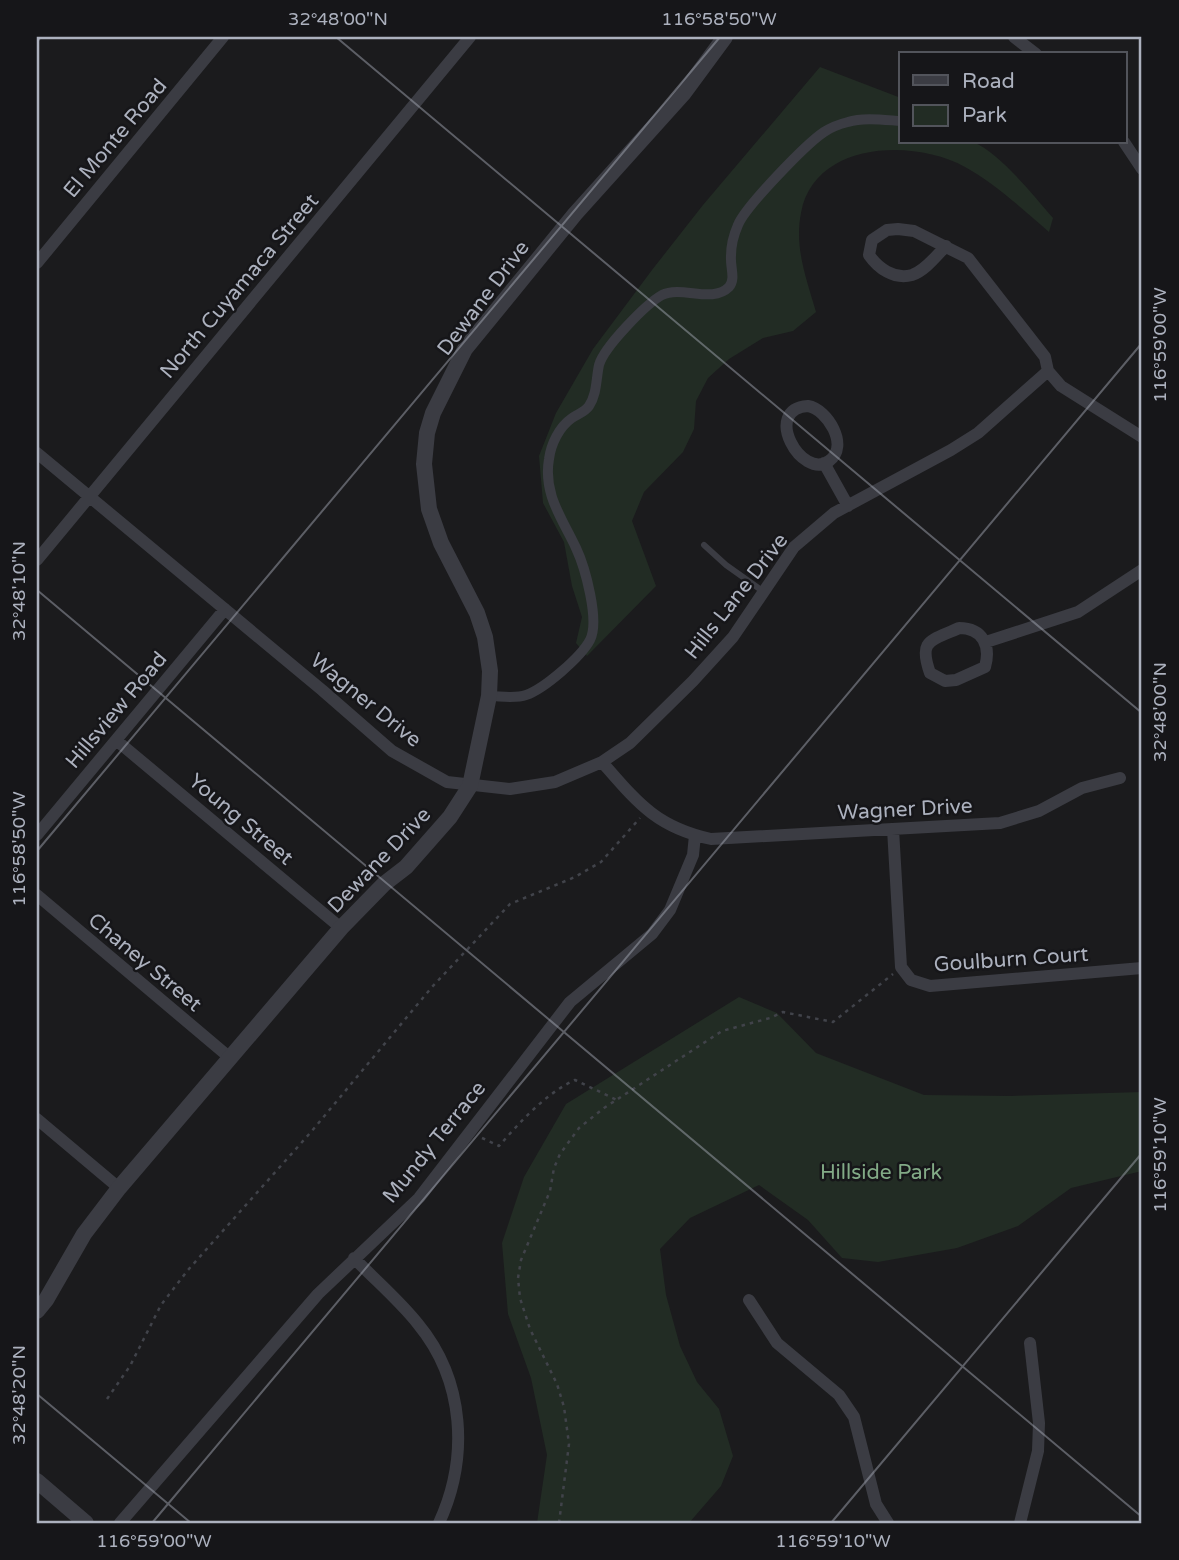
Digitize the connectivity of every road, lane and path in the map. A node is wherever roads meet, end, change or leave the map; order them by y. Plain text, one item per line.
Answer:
1 (223, 37) edge
2 (470, 37) edge
3 (725, 37) edge
4 (1014, 37) edge
5 (1034, 52) edge
6 (899, 121) edge
7 (1125, 144) edge
8 (1142, 169) edge
9 (946, 246) junction
10 (37, 263) edge
11 (1048, 371) junction
12 (1142, 437) edge
13 (37, 453) edge
14 (824, 463) junction
15 (89, 496) junction
16 (848, 506) junction
17 (704, 545) dead end
18 (37, 560) edge
19 (1142, 569) edge
20 (764, 592) junction
21 (225, 609) junction
22 (986, 642) junction
23 (489, 696) junction
24 (116, 740) junction
25 (602, 762) junction
26 (1120, 778) dead end
27 (470, 786) junction
28 (646, 811) junction
29 (893, 829) junction
30 (37, 835) edge
31 (695, 835) junction
32 (37, 895) edge
33 (341, 928) junction
34 (901, 967) junction
35 (1142, 968) edge
36 (229, 1058) junction
37 (617, 1100) junction
38 (37, 1119) edge
39 (469, 1132) junction
40 (119, 1188) junction
41 (354, 1258) junction
42 (749, 1300) dead end
43 (37, 1311) edge
44 (1030, 1343) dead end
45 (107, 1399) dead end
46 (37, 1481) edge
47 (86, 1523) edge
48 (120, 1523) edge
49 (439, 1523) edge
50 (559, 1523) edge
51 (888, 1523) edge
52 (1020, 1523) edge

1 - 10 street, El Monte Road
2 - 15 street, North Cuyamaca Street
3 - 23 street, Dewane Drive
4 - 5 street
6 - 23 street
7 - 8 street
9 - 9 street
9 - 11 street
11 - 12 street
11 - 16 street, Hills Lane Drive
13 - 15 street, Wagner Drive
14 - 14 street
14 - 16 street
15 - 18 street, North Cuyamaca Street
15 - 21 street, Wagner Drive
16 - 20 street, Hills Lane Drive
17 - 20 lane
19 - 22 street
20 - 25 street, Hills Lane Drive
21 - 24 street, Hillsview Road
21 - 27 street, Wagner Drive
22 - 22 street
23 - 27 street, Dewane Drive
24 - 30 street, Hillsview Road
24 - 33 street, Young Street
25 - 27 street, Wagner Drive
25 - 28 street, Wagner Drive
26 - 29 street, Wagner Drive
27 - 33 street, Dewane Drive
28 - 31 street, Wagner Drive
28 - 45 path
29 - 31 street, Wagner Drive
29 - 34 street
31 - 39 street, Mundy Terrace
32 - 36 street, Chaney Street
33 - 36 street, Dewane Drive
34 - 35 street, Goulburn Court
34 - 37 path
36 - 40 street, Dewane Drive
37 - 39 path
37 - 50 path
38 - 40 street
39 - 41 street, Mundy Terrace
40 - 43 street, Dewane Drive
41 - 48 street, Mundy Terrace
41 - 49 street
42 - 51 street
44 - 52 street
46 - 47 street

